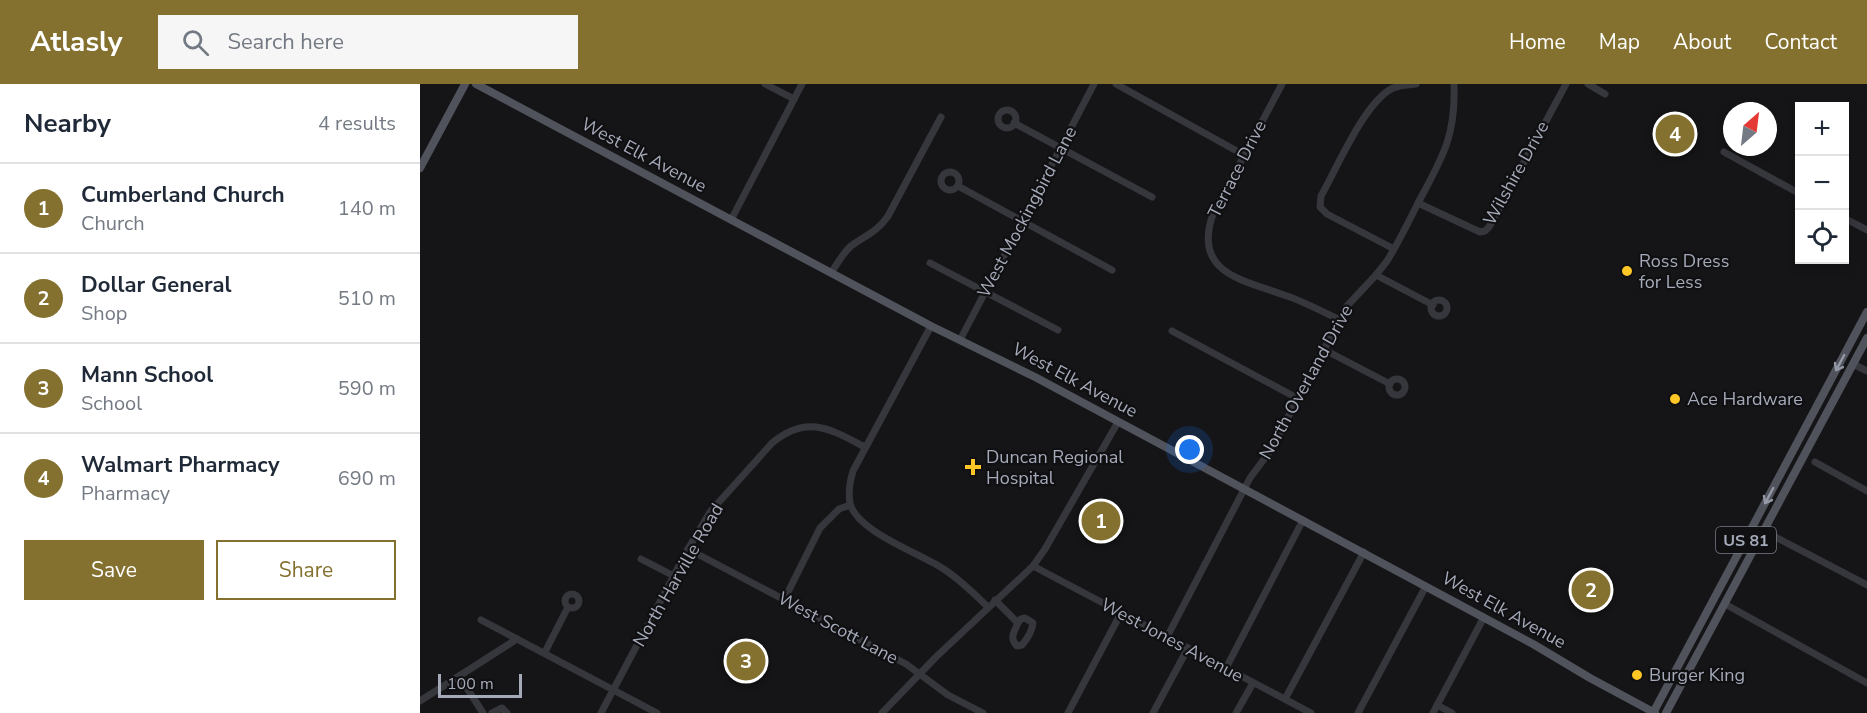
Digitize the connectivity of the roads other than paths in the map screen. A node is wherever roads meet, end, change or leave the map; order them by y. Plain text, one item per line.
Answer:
1 (465, 84) edge
2 (476, 84) edge
3 (765, 84) edge
4 (802, 84) edge
5 (1094, 84) edge
6 (1116, 84) edge
7 (1282, 84) edge
8 (1416, 84) edge
9 (1454, 84) edge
10 (1566, 84) edge
11 (1588, 84) edge
12 (1605, 94) dead end
13 (794, 99) junction
14 (941, 117) dead end
15 (1014, 123) dead end
16 (1060, 148) junction
17 (1244, 155) junction
18 (1731, 156) edge
19 (420, 168) edge
20 (958, 186) dead end
21 (1795, 191) edge
22 (1152, 197) dead end
23 (1418, 203) junction
24 (731, 220) junction
25 (1849, 220) edge
26 (1022, 221) junction
27 (1867, 230) edge
28 (1394, 249) junction
29 (930, 263) dead end
30 (1112, 270) dead end
31 (831, 273) junction
32 (1376, 275) junction
33 (986, 291) junction
34 (1432, 305) dead end
35 (1867, 312) edge
36 (1340, 320) junction
37 (931, 326) junction
38 (1058, 330) dead end
39 (1173, 331) dead end
40 (1867, 338) edge
41 (960, 340) junction
42 (1323, 349) junction
43 (1853, 364) junction
44 (1867, 371) edge
45 (1390, 384) dead end
46 (1297, 398) junction
47 (1119, 422) junction
48 (1796, 444) junction
49 (866, 447) junction
50 (1807, 450) junction
51 (1815, 462) dead end
52 (1245, 489) junction
53 (1867, 491) edge
54 (850, 505) junction
55 (1303, 520) junction
56 (1764, 531) junction
57 (688, 549) junction
58 (1364, 552) junction
59 (642, 559) dead end
60 (1033, 566) junction
61 (674, 576) junction
62 (1867, 585) edge
63 (1426, 586) junction
64 (1719, 589) junction
65 (1730, 595) junction
66 (784, 600) junction
67 (995, 600) junction
68 (1725, 604) junction
69 (568, 607) dead end
70 (988, 607) junction
71 (1121, 613) junction
72 (1484, 617) junction
73 (481, 620) dead end
74 (1018, 623) dead end
75 (1167, 637) junction
76 (517, 639) junction
77 (1188, 648) junction
78 (545, 652) junction
79 (1226, 668) junction
80 (920, 674) junction
81 (459, 676) junction
82 (1252, 683) junction
83 (1867, 683) edge
84 (613, 690) junction
85 (1285, 699) junction
86 (420, 701) edge
87 (1437, 705) junction
88 (483, 713) edge
89 (492, 713) edge
90 (507, 713) edge
91 (601, 713) edge
92 (657, 713) edge
93 (882, 713) edge
94 (983, 713) edge
95 (1068, 713) edge
96 (1154, 713) edge
97 (1236, 713) edge
98 (1311, 713) edge
99 (1358, 713) edge
100 (1433, 713) edge
101 (1452, 713) edge
102 (1654, 713) edge
103 (1666, 713) edge

1 - 19 main road
2 - 24 main road, West Elk Avenue
3 - 13 street
4 - 13 street
5 - 16 street, West Mockingbird Lane
6 - 17 street
7 - 17 street, Terrace Drive
8 - 28 street
9 - 23 street, North Overland Drive
10 - 23 street, Wilshire Drive
11 - 12 street
13 - 24 street
14 - 31 street
15 - 16 street
16 - 22 street
16 - 26 street, West Mockingbird Lane
17 - 36 street, Terrace Drive
18 - 21 street
20 - 26 street
23 - 28 street, North Overland Drive
24 - 31 main road, West Elk Avenue
25 - 27 street
26 - 30 street
26 - 33 street, West Mockingbird Lane
28 - 32 street, North Overland Drive
29 - 33 street
31 - 37 main road, West Elk Avenue
32 - 34 street
32 - 36 street, North Overland Drive
33 - 38 street
33 - 41 street, West Mockingbird Lane
35 -> 48 main road, US 81
36 - 42 street, North Overland Drive
37 - 41 main road, West Elk Avenue
37 - 49 street
39 - 46 street
40 - 43 main road, US 81
41 - 47 main road, West Elk Avenue
42 - 45 street
42 - 46 street, North Overland Drive
43 - 44 street
43 - 50 main road, US 81
46 - 52 street, North Overland Drive
47 - 52 main road, West Elk Avenue
47 - 60 street
48 - 50 main road
48 -> 64 main road, US 81
49 - 54 street
49 - 57 street, North Harville Road
50 - 56 main road, US 81
51 - 53 street
52 - 55 main road, West Elk Avenue
52 - 75 street, North Overland Drive
54 - 66 street
54 - 70 street
55 - 58 main road, West Elk Avenue
55 - 79 street
56 - 62 street
56 - 65 main road, US 81
57 - 61 street, North Harville Road
57 - 66 street, West Scott Lane
58 - 63 main road, West Elk Avenue
58 - 85 street
59 - 61 street
60 - 67 street
60 - 71 street, West Jones Avenue
61 - 84 street, North Harville Road
63 - 72 main road, West Elk Avenue
63 - 99 street
64 - 65 main road
64 - 102 main road, US 81
65 - 68 main road, US 81
66 - 80 street, West Scott Lane
67 - 70 street
67 - 74 street
68 - 83 street
68 - 103 main road, US 81
69 - 78 street
70 - 80 street
71 - 75 street, West Jones Avenue
71 - 95 street
72 - 87 street
72 - 102 main road, West Elk Avenue
73 - 76 street
75 - 77 street, West Jones Avenue
76 - 78 street
76 - 81 street
77 - 79 street, West Jones Avenue
77 - 96 street
78 - 84 street
79 - 82 street, West Jones Avenue
80 - 93 street
80 - 94 street, West Scott Lane
81 - 86 street
81 - 88 street
82 - 85 street, West Jones Avenue
82 - 97 street
84 - 91 street, North Harville Road
84 - 92 street
85 - 98 street, West Jones Avenue
87 - 100 street
87 - 101 street
89 - 90 street

